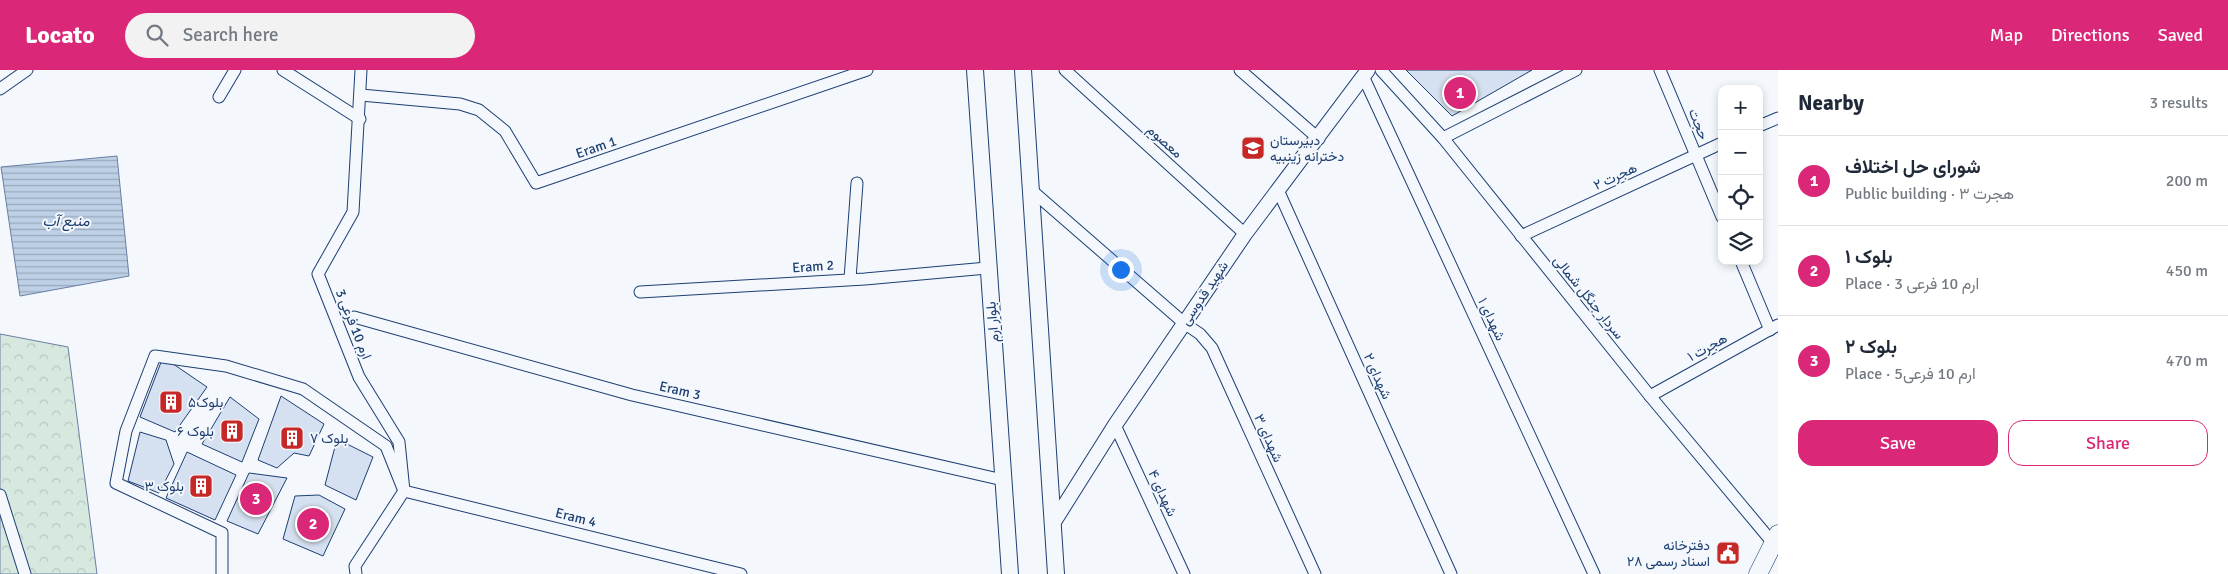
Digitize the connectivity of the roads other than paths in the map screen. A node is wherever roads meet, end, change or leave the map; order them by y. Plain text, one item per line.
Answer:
1 (234, 70) edge
2 (283, 70) edge
3 (361, 70) edge
4 (867, 70) edge
5 (975, 70) edge
6 (1023, 70) edge
7 (1065, 70) edge
8 (1240, 70) edge
9 (1381, 70) edge
10 (1576, 70) edge
11 (1660, 70) edge
12 (22, 73) edge
13 (1366, 73) edge
14 (0, 76) edge
15 (0, 89) edge
16 (361, 95) junction
17 (219, 97) dead end
18 (360, 118) junction
19 (1778, 118) edge
20 (1763, 124) edge
21 (1319, 138) junction
22 (1443, 138) junction
23 (1718, 145) edge
24 (1695, 155) junction
25 (857, 183) dead end
26 (1030, 189) junction
27 (1278, 190) junction
28 (1718, 208) edge
29 (1245, 234) junction
30 (1521, 236) junction
31 (1743, 265) edge
32 (987, 268) junction
33 (850, 279) junction
34 (640, 292) dead end
35 (354, 317) dead end
36 (1184, 323) junction
37 (1774, 327) edge
38 (1650, 396) junction
39 (1115, 425) junction
40 (1003, 480) junction
41 (404, 491) junction
42 (0, 495) edge
43 (1052, 525) junction
44 (1775, 538) edge
45 (25, 574) edge
46 (222, 574) edge
47 (356, 574) edge
48 (741, 574) edge
49 (1010, 574) edge
50 (1056, 574) edge
51 (1184, 574) edge
52 (1315, 574) edge
53 (1451, 574) edge
54 (1594, 574) edge
55 (1758, 574) edge

1 - 17 street
2 - 18 street
3 - 16 street, ارم 10 فرعی 3
4 - 16 street, Eram 1
5 - 32 main road, بلوار ارم
6 - 26 main road
7 - 29 street, معصوم
8 - 21 street
9 - 22 street, سردار جنگل شمالی
10 - 22 street
11 - 24 street, حجت
12 - 14 street
12 - 15 street
13 - 21 street, شهید قدوسی
13 - 54 street, شهدای ۱
16 - 18 street, ارم 10 فرعی 3
18 - 41 street, ارم 10 فرعی 3
19 - 20 street
21 - 27 street, شهید قدوسی
22 - 30 street, سردار جنگل شمالی
23 - 24 street, هجرت ۲
24 - 28 street, حجت
24 - 30 street, هجرت ۲
25 - 33 street
26 - 36 street, شهدای ۳
26 - 43 main road
27 - 29 street, شهید قدوسی
27 - 53 street, شهدای ۲
29 - 36 street, شهید قدوسی
30 - 38 street, سردار جنگل شمالی
31 - 37 street
32 - 33 street, Eram 2
32 - 40 main road, بلوار ارم
33 - 34 street, Eram 2
35 - 40 street, Eram 3
36 - 39 street, شهید قدوسی
36 - 52 street, شهدای ۳
37 - 38 street, هجرت ۱
38 - 44 street, سردار جنگل شمالی
39 - 43 street, شهید قدوسی
39 - 51 street, شهدای ۴
40 - 49 main road, بلوار ارم
41 - 46 street
41 - 47 street
41 - 48 street, Eram 4
42 - 45 street
43 - 50 main road
44 - 55 main road

